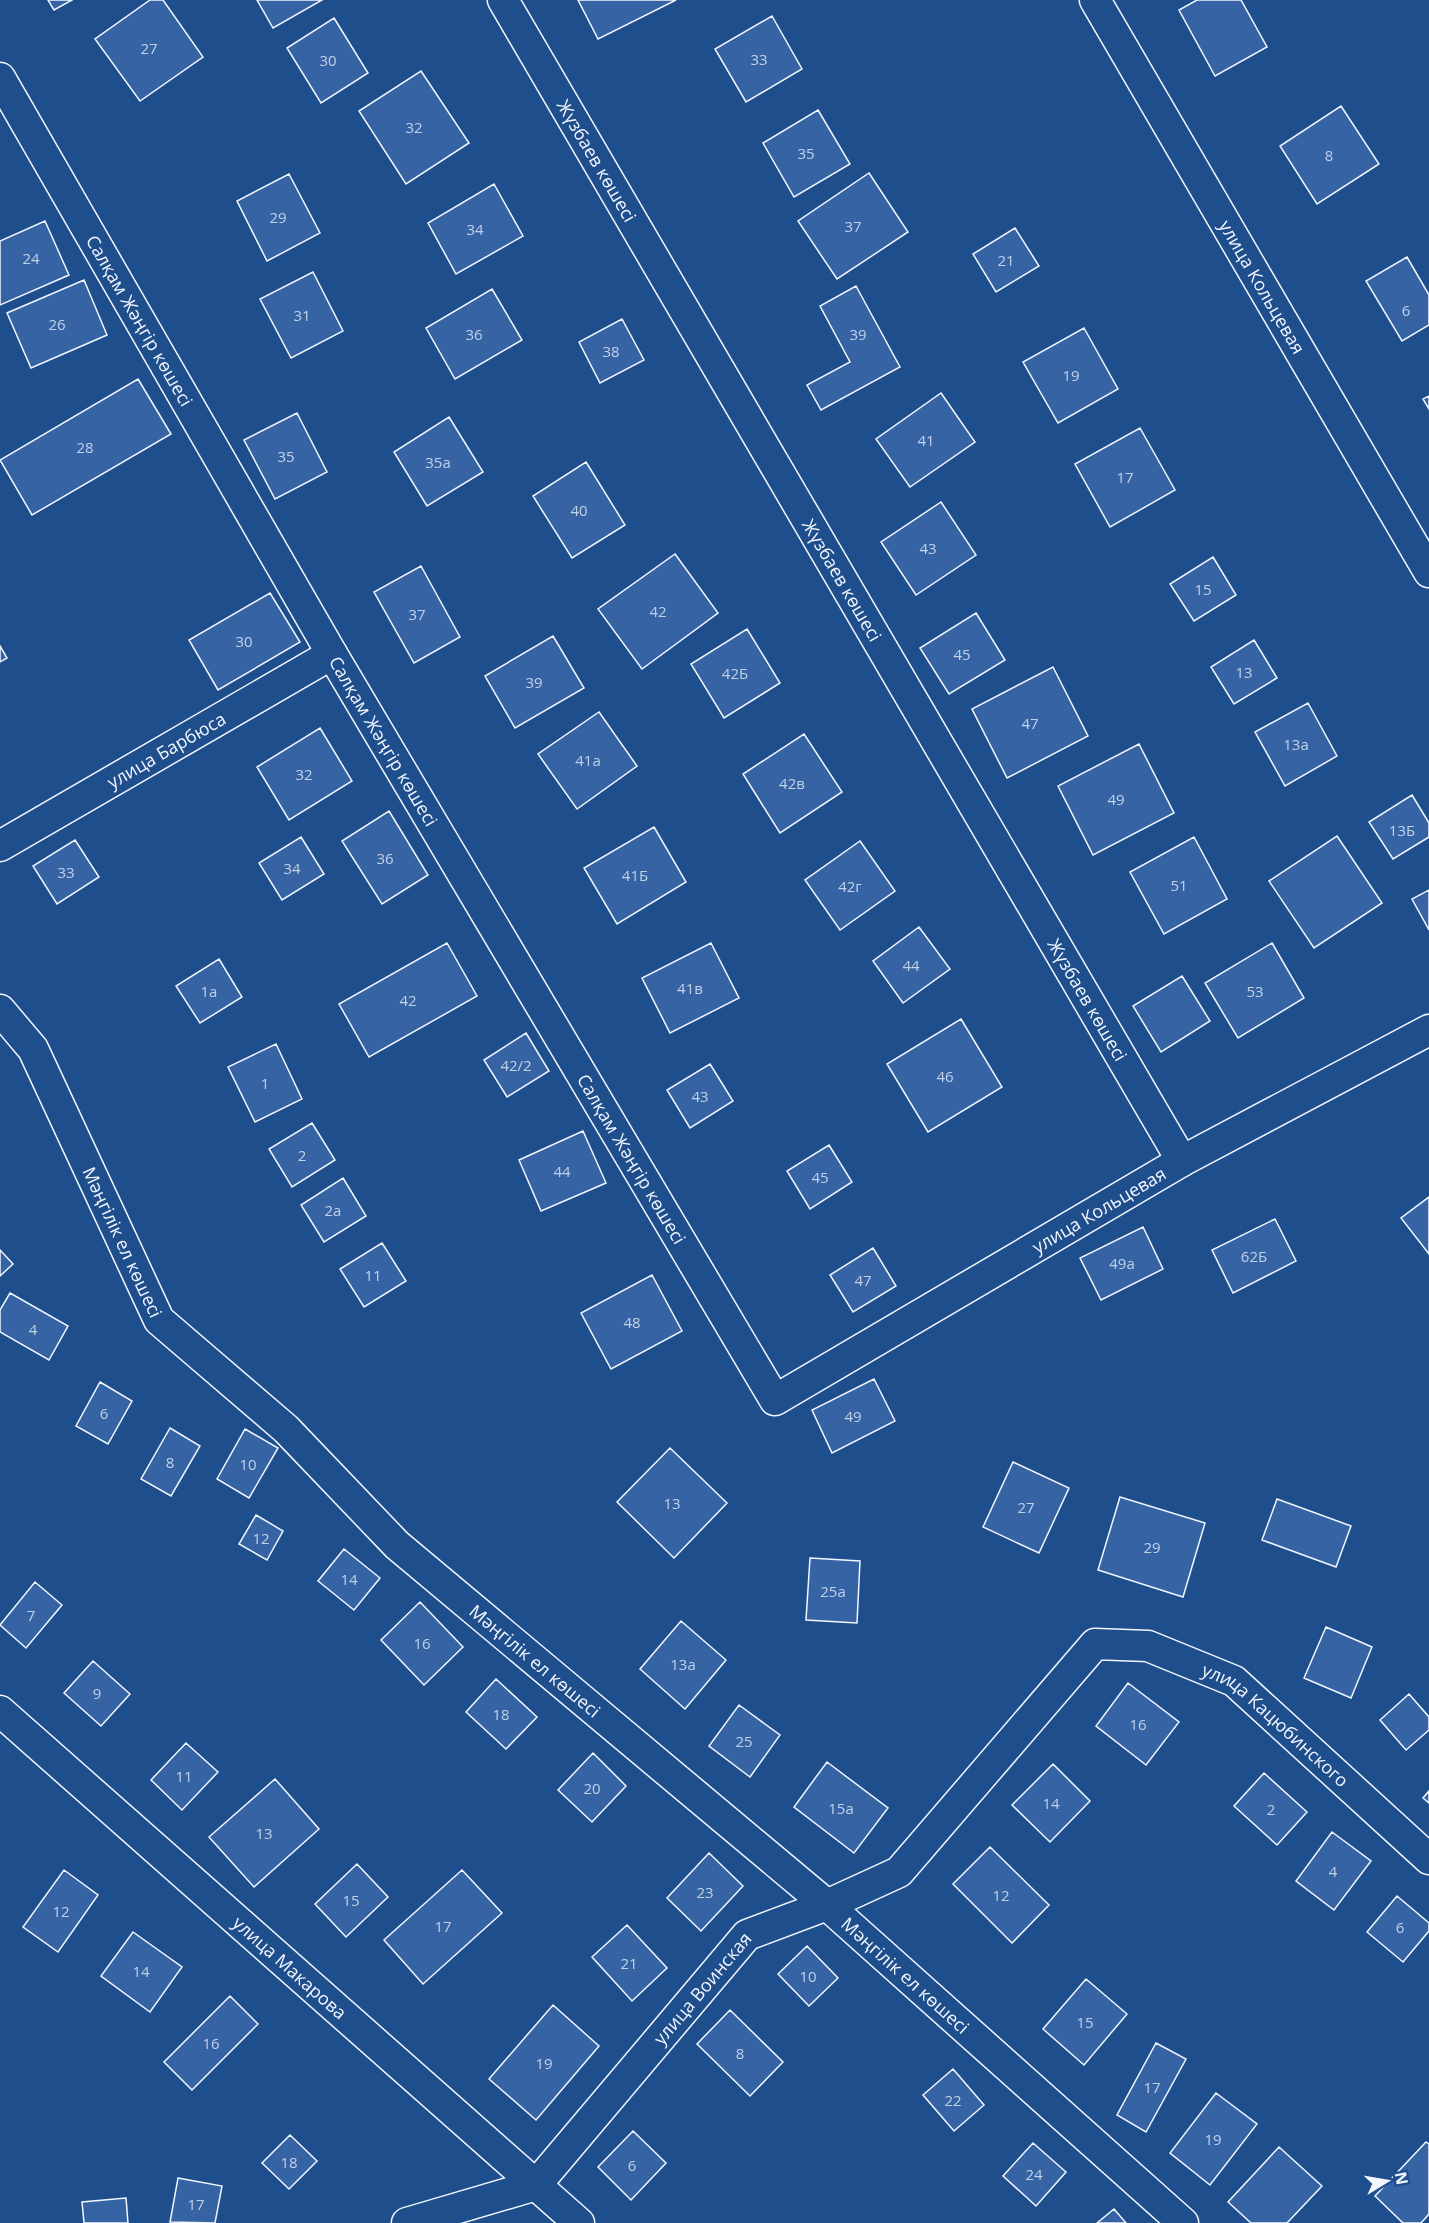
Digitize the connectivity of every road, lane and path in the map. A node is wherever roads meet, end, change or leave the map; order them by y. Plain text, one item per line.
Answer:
1 (503, 0) edge
2 (1095, 0) edge
3 (0, 78) edge
4 (1429, 572) edge
5 (332, 654) junction
6 (0, 846) edge
7 (0, 1010) edge
8 (1429, 1030) edge
9 (1182, 1161) junction
10 (775, 1401) joint
11 (1095, 1644) joint
12 (0, 1711) edge
13 (1429, 1860) edge
14 (827, 1905) junction
15 (536, 2185) junction
16 (406, 2223) edge
17 (579, 2223) edge
18 (1183, 2223) edge

1 - 9 street, Жүзбаев көшесі
2 - 4 street, улица Кольцевая
3 - 5 street, Салқам Жәңгір көшесі
5 - 6 street, улица Барбюса
5 - 10 street, Салқам Жәңгір көшесі
7 - 14 street, Мәңгілік ел көшесі
8 - 9 street, улица Кольцевая
9 - 10 street, улица Кольцевая
11 - 13 street, улица Кацюбинского
11 - 14 street, улица Воинская
12 - 15 street, улица Макарова
14 - 15 street, улица Воинская
14 - 18 street, Мәңгілік ел көшесі
15 - 16 street
15 - 17 street, улица Макарова

